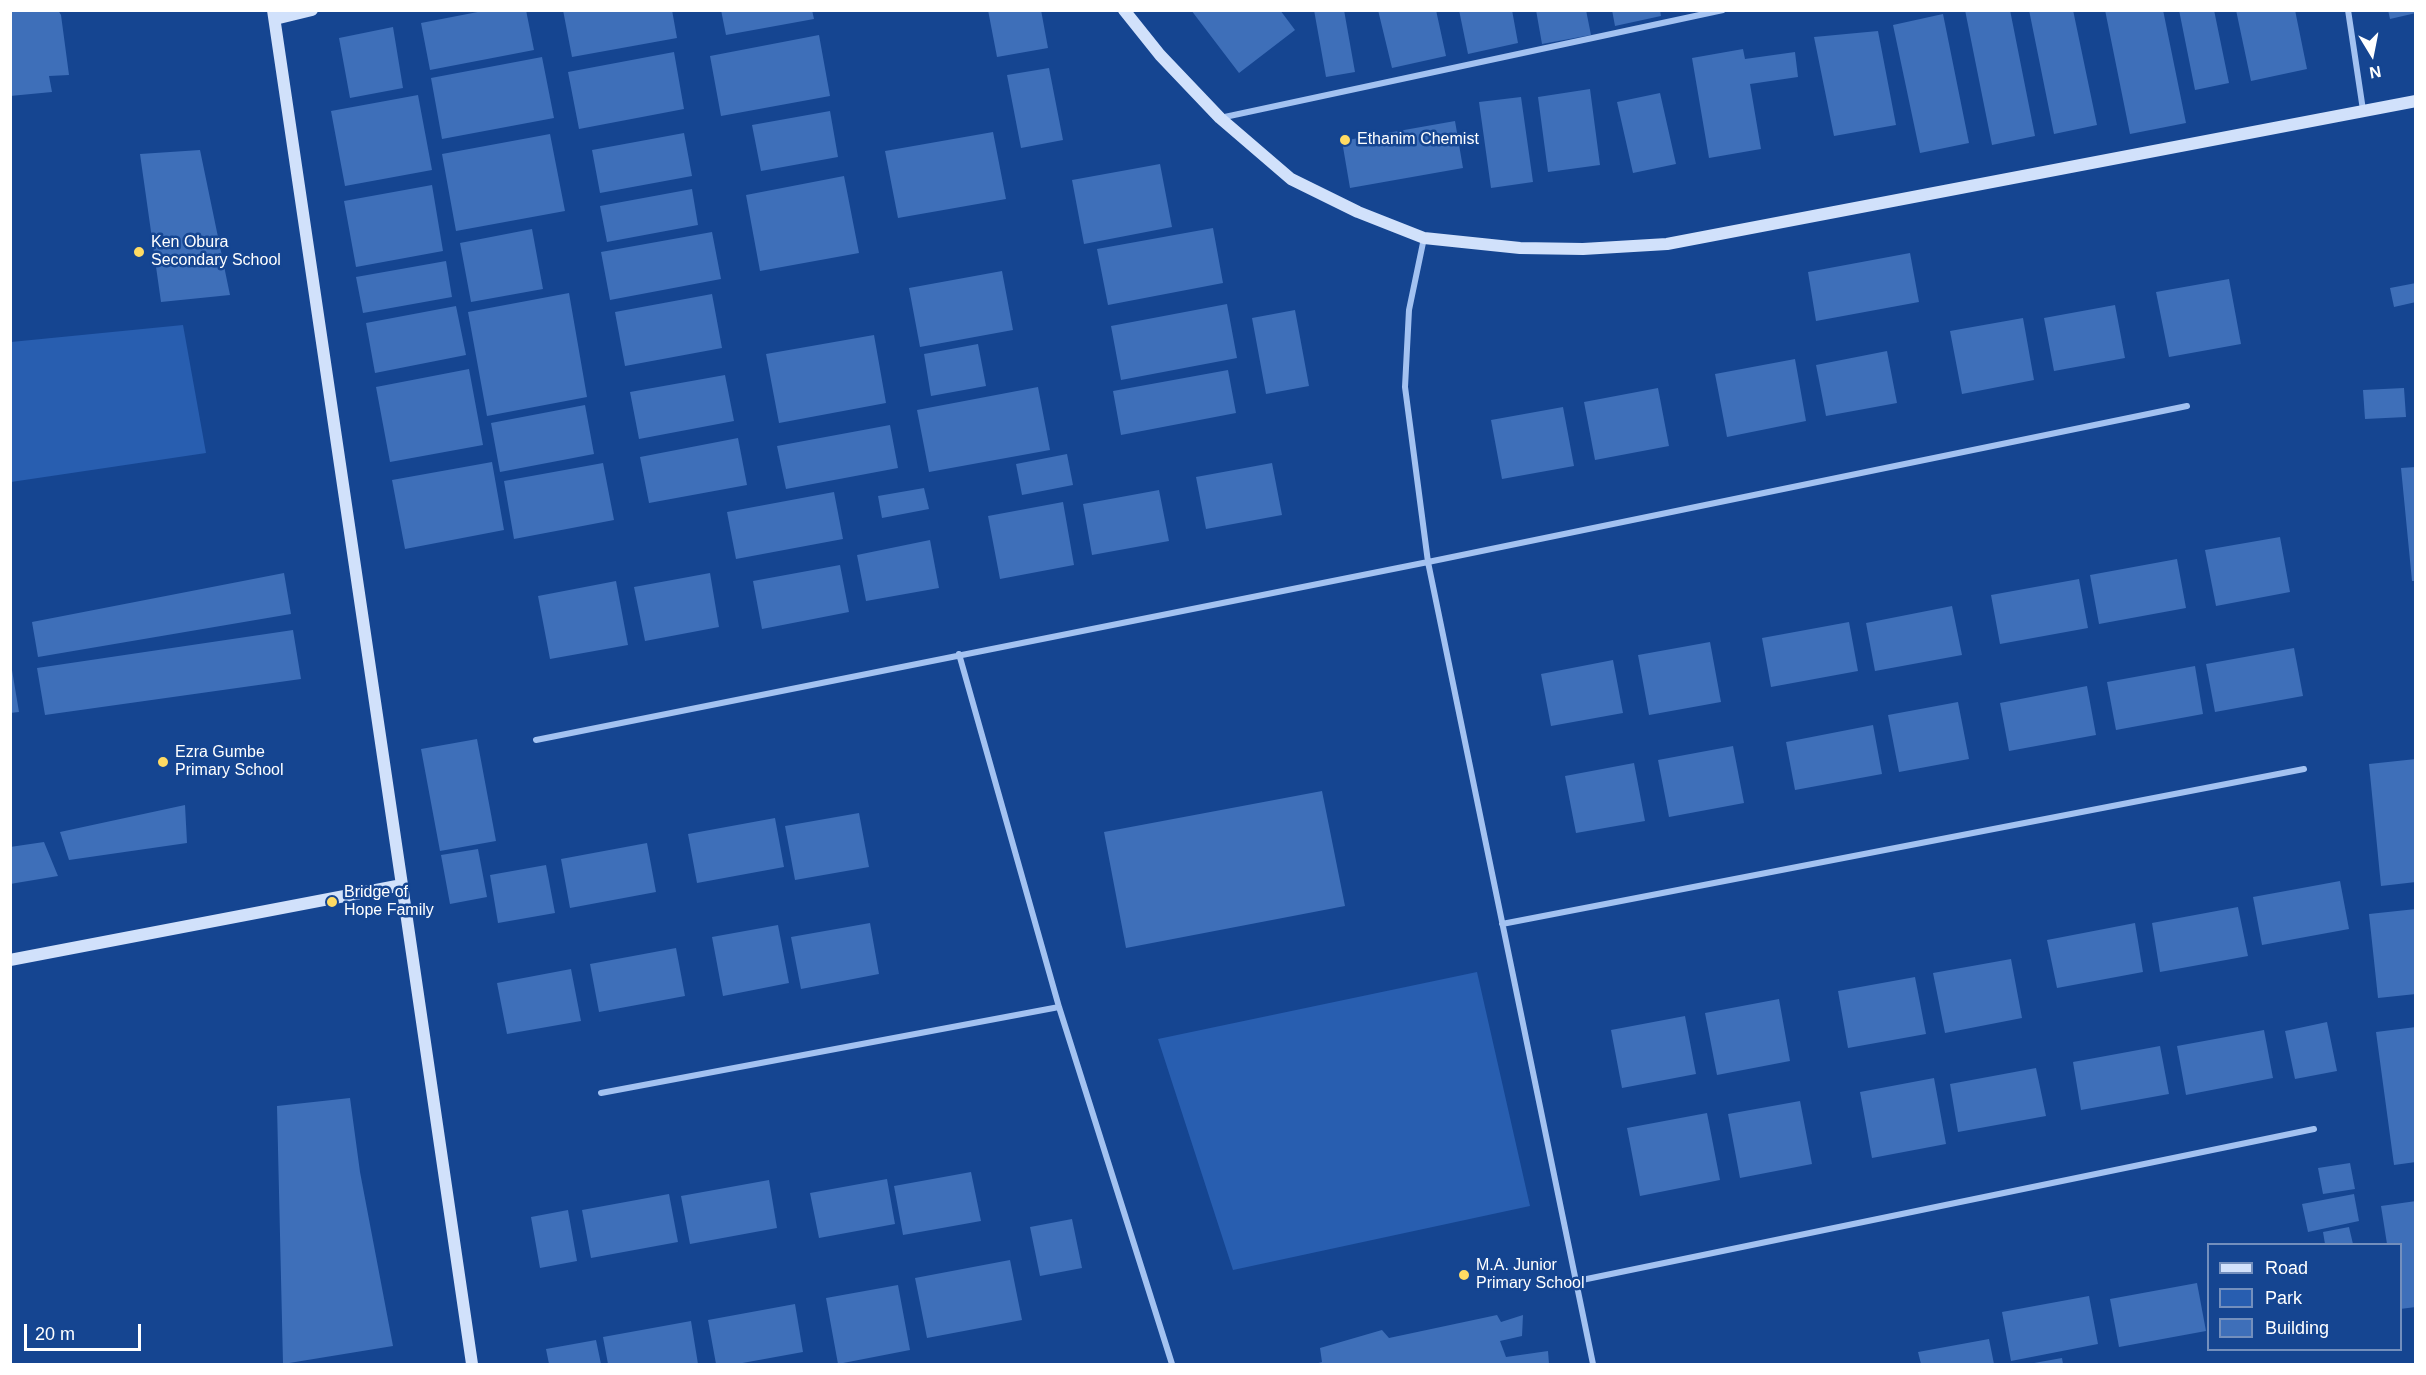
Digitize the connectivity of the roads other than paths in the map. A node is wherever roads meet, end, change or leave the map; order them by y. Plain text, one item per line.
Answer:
1 (312, 10) edge
2 (1124, 10) edge
3 (1723, 10) edge
4 (2348, 10) edge
5 (274, 15) edge
6 (2415, 101) edge
7 (2363, 110) junction
8 (1220, 118) junction
9 (1424, 238) junction
10 (2187, 406) dead end
11 (1428, 562) junction
12 (959, 654) junction
13 (536, 740) dead end
14 (2304, 769) dead end
15 (402, 885) junction
16 (1502, 924) junction
17 (10, 960) edge
18 (1059, 1007) junction
19 (601, 1093) dead end
20 (2314, 1128) dead end
21 (1577, 1281) junction
22 (472, 1365) edge
23 (1172, 1365) edge
24 (1593, 1365) edge

1 - 5 street
2 - 8 street
3 - 8 street
4 - 7 street
5 - 15 street
6 - 7 street
7 - 9 street
8 - 9 street
9 - 11 street
10 - 11 street
11 - 12 street
11 - 16 street
12 - 13 street
12 - 18 street
14 - 16 street
15 - 17 street
15 - 22 street
16 - 21 street
18 - 19 street
18 - 23 street
20 - 21 street
21 - 24 street

